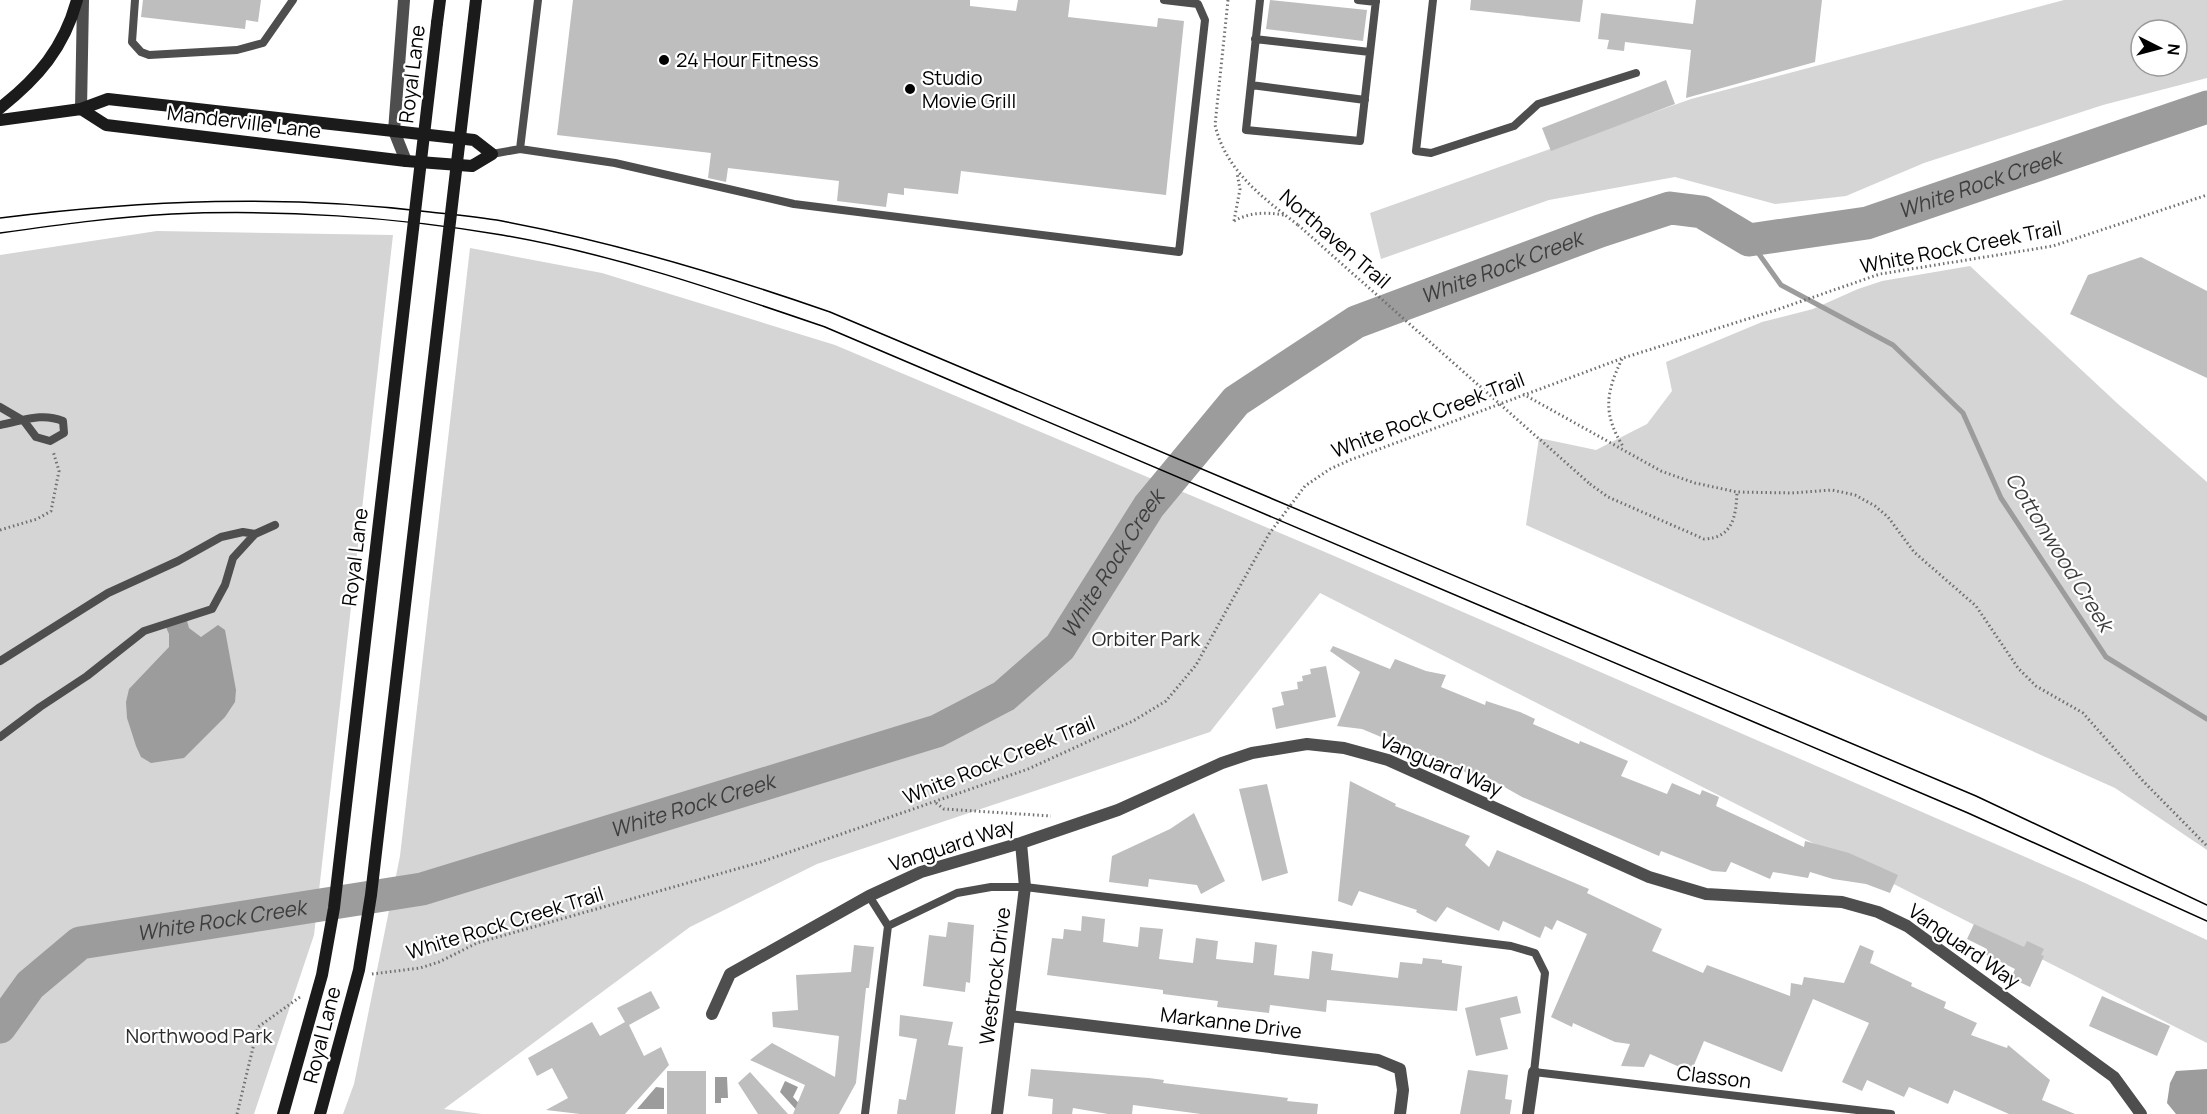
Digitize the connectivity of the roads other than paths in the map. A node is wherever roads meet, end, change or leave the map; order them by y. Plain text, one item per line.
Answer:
1 (77, 0) edge
2 (83, 0) edge
3 (135, 0) edge
4 (293, 0) edge
5 (404, 0) edge
6 (440, 0) edge
7 (476, 0) edge
8 (538, 0) edge
9 (1164, 0) edge
10 (1260, 0) edge
11 (1358, 0) edge
12 (1433, 0) edge
13 (1376, 1) edge
14 (1256, 39) junction
15 (1370, 52) junction
16 (1635, 73) dead end
17 (1251, 85) junction
18 (1365, 100) junction
19 (0, 108) edge
20 (81, 109) junction
21 (0, 120) edge
22 (394, 131) junction
23 (520, 149) junction
24 (492, 154) junction
25 (406, 161) junction
26 (0, 407) edge
27 (24, 421) junction
28 (0, 425) edge
29 (275, 525) dead end
30 (255, 534) junction
31 (0, 661) edge
32 (0, 737) edge
33 (1021, 843) junction
34 (1025, 887) junction
35 (869, 896) junction
36 (888, 926) junction
37 (712, 1014) dead end
38 (1010, 1016) junction
39 (1534, 1072) junction
40 (283, 1114) edge
41 (320, 1114) edge
42 (865, 1114) edge
43 (997, 1114) edge
44 (1400, 1114) edge
45 (1528, 1114) edge
46 (1891, 1114) edge
47 (2140, 1114) edge

1 - 19 main road
2 - 20 street
3 - 4 lane
5 - 22 street
6 - 40 main road, Royal Lane, bridge
7 - 41 main road, Royal Lane, bridge
8 - 23 lane
9 - 23 lane
10 - 14 lane
11 - 13 lane
12 - 16 lane
13 - 15 lane
14 - 15 lane
14 - 17 lane
15 - 18 lane
17 - 18 lane
17 - 18 lane
20 - 21 main road, Manderville Lane
20 - 22 main road, Manderville Lane
20 - 25 main road, Manderville Lane
22 - 24 main road, Manderville Lane
22 - 25 street
23 - 24 lane
24 - 25 main road, Manderville Lane
26 - 27 lane
27 - 27 lane
27 - 28 lane
29 - 30 lane
30 - 31 lane
30 - 32 lane
33 - 34 street, Westrock Drive
33 - 35 street, Vanguard Way
33 - 47 street, Vanguard Way
34 - 36 lane
34 - 38 street, Westrock Drive
34 - 39 lane
35 - 36 lane
35 - 37 street, Vanguard Way
36 - 42 lane
38 - 43 street, Westrock Drive
38 - 44 street, Markanne Drive
39 - 45 street
39 - 46 lane, Classon

